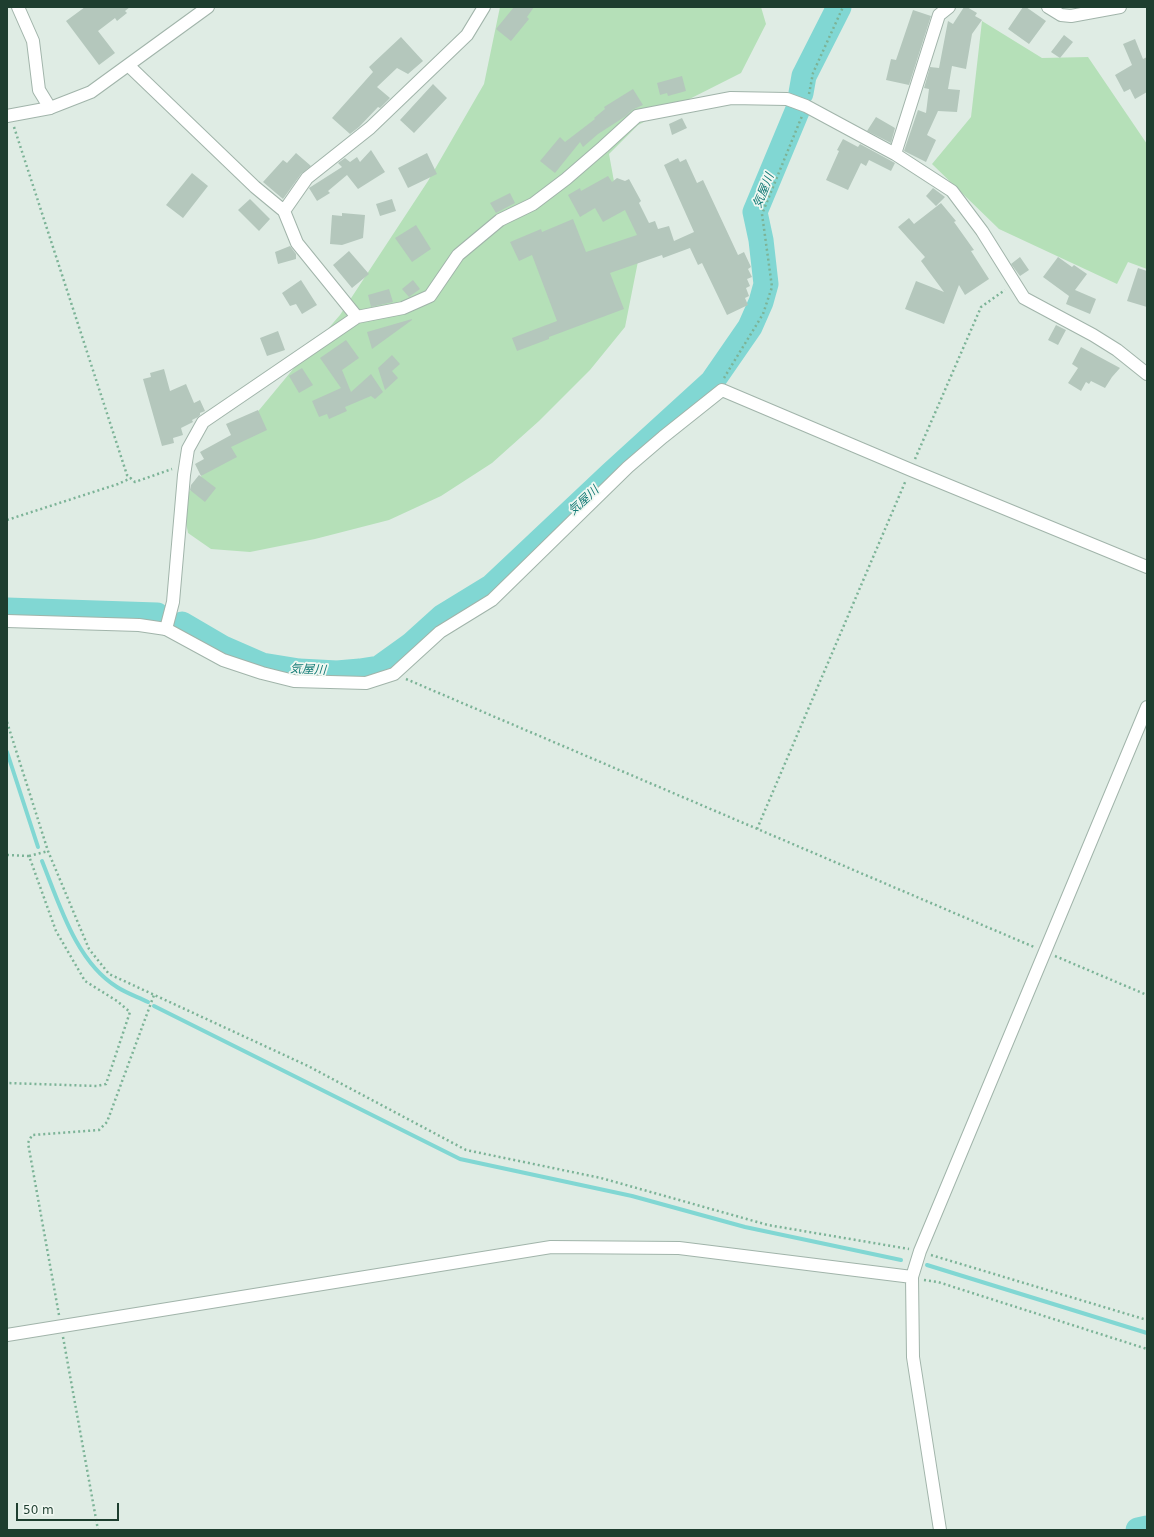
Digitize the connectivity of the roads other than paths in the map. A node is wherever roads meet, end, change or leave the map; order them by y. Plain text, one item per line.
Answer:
1 (18, 7) edge
2 (208, 7) edge
3 (484, 7) edge
4 (949, 7) edge
5 (1048, 7) edge
6 (1120, 7) edge
7 (129, 66) junction
8 (50, 108) junction
9 (8, 116) edge
10 (895, 154) junction
11 (284, 211) junction
12 (357, 317) junction
13 (1147, 374) edge
14 (1147, 567) edge
15 (7, 621) edge
16 (166, 629) junction
17 (1147, 708) edge
18 (912, 1277) junction
19 (7, 1335) edge
20 (940, 1530) edge

1 - 8 street
2 - 7 street
3 - 11 street
4 - 10 street
5 - 6 street
7 - 8 street
7 - 11 street
8 - 9 street
10 - 12 street
10 - 13 street
11 - 12 street
12 - 16 street
14 - 16 street
15 - 16 street
17 - 18 street
18 - 19 street
18 - 20 street

